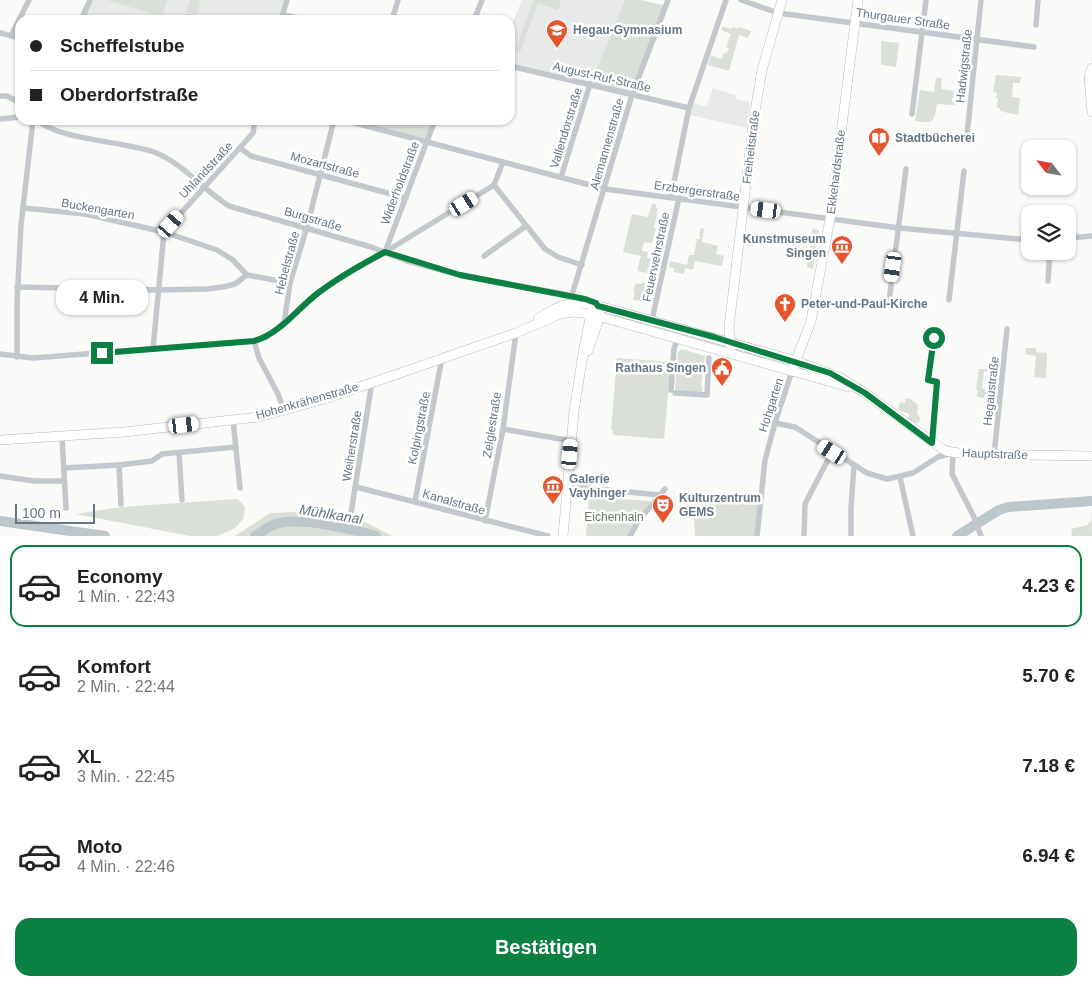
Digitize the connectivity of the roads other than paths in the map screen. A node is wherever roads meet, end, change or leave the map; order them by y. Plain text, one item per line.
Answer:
1 (29, 0) edge
2 (90, 0) edge
3 (287, 0) edge
4 (398, 0) edge
5 (482, 0) edge
6 (668, 0) edge
7 (726, 0) edge
8 (741, 0) edge
9 (782, 0) edge
10 (858, 0) edge
11 (926, 0) edge
12 (981, 0) edge
13 (1038, 0) edge
14 (778, 12) junction
15 (21, 15) edge
16 (83, 15) edge
17 (283, 15) edge
18 (394, 15) edge
19 (476, 15) edge
20 (855, 22) junction
21 (1036, 25) dead end
22 (15, 27) edge
23 (922, 32) junction
24 (0, 33) edge
25 (10, 36) junction
26 (15, 37) edge
27 (977, 40) junction
28 (1034, 47) dead end
29 (515, 67) edge
30 (1092, 68) edge
31 (1091, 83) edge
32 (590, 84) junction
33 (632, 94) junction
34 (0, 96) edge
35 (15, 100) edge
36 (689, 108) junction
37 (1092, 112) edge
38 (912, 114) dead end
39 (15, 118) edge
40 (0, 119) edge
41 (34, 125) edge
42 (42, 125) edge
43 (254, 125) edge
44 (333, 125) edge
45 (364, 125) edge
46 (433, 125) edge
47 (968, 135) dead end
48 (426, 141) junction
49 (240, 148) junction
50 (503, 162) junction
51 (906, 169) dead end
52 (964, 171) dead end
53 (320, 174) junction
54 (561, 177) junction
55 (494, 185) junction
56 (204, 187) junction
57 (605, 189) junction
58 (671, 197) junction
59 (406, 198) junction
60 (679, 198) junction
61 (22, 208) junction
62 (744, 208) junction
63 (830, 219) junction
64 (526, 226) junction
65 (307, 227) junction
66 (899, 228) junction
67 (164, 232) junction
68 (957, 233) junction
69 (1090, 235) edge
70 (1076, 237) edge
71 (1021, 239) edge
72 (385, 252) junction
73 (484, 256) dead end
74 (1049, 260) edge
75 (582, 265) junction
76 (247, 275) junction
77 (1048, 281) dead end
78 (290, 282) junction
79 (17, 287) junction
80 (158, 290) junction
81 (570, 299) junction
82 (949, 300) dead end
83 (889, 301) dead end
84 (598, 306) junction
85 (560, 314) junction
86 (595, 315) junction
87 (652, 320) junction
88 (284, 324) junction
89 (729, 327) junction
90 (1007, 329) dead end
91 (516, 332) junction
92 (714, 337) junction
93 (678, 338) junction
94 (934, 338) dead end
95 (254, 341) junction
96 (729, 342) junction
97 (153, 349) junction
98 (730, 353) junction
99 (0, 354) edge
100 (18, 357) junction
101 (442, 358) junction
102 (709, 358) dead end
103 (796, 361) junction
104 (792, 371) junction
105 (372, 382) junction
106 (859, 390) junction
107 (284, 411) junction
108 (233, 420) junction
109 (775, 423) junction
110 (503, 429) junction
111 (62, 437) junction
112 (0, 440) edge
113 (572, 441) junction
114 (932, 443) junction
115 (236, 447) junction
116 (832, 452) junction
117 (179, 453) junction
118 (953, 453) junction
119 (994, 455) junction
120 (1092, 456) edge
121 (119, 465) junction
122 (854, 465) junction
123 (64, 468) junction
124 (0, 476) edge
125 (900, 477) junction
126 (64, 480) junction
127 (356, 486) junction
128 (569, 486) junction
129 (240, 488) dead end
130 (665, 490) dead end
131 (660, 495) junction
132 (182, 500) dead end
133 (416, 501) junction
134 (121, 504) dead end
135 (66, 508) dead end
136 (351, 513) dead end
137 (485, 521) junction
138 (980, 534) edge
139 (548, 536) edge
140 (563, 536) edge
141 (630, 536) edge
142 (756, 536) edge
143 (804, 536) edge
144 (851, 536) edge
145 (913, 536) edge

1 - 15 street
2 - 16 street
3 - 17 street
4 - 18 street
5 - 19 street
6 - 33 street, Alemannenstraße
7 - 36 street
8 - 14 street, Thurgauer Straße
9 - 14 main road, Freiheitstraße
10 - 20 main road, Ekkehardstraße
11 - 23 street
12 - 27 street, Hadwigstraße
13 - 21 street
14 - 20 street, Thurgauer Straße
14 - 62 main road, Freiheitstraße
20 - 23 street, Thurgauer Straße
20 - 63 main road, Ekkehardstraße
22 - 25 street
23 - 27 street, Thurgauer Straße
23 - 38 street
24 - 25 street
25 - 26 street
27 - 28 street, Thurgauer Straße
27 - 47 street, Hadwigstraße
29 - 32 street, August-Ruf-Straße
30 - 31 main road
31 - 37 main road
32 - 33 street, August-Ruf-Straße
32 - 54 street, Vallendorstraße
33 - 36 street, August-Ruf-Straße
33 - 57 street, Alemannenstraße
34 - 35 street
36 - 58 street
39 - 40 street
41 - 61 street
42 - 56 street, Burgstraße
43 - 49 street, Uhlandstraße
44 - 53 street, Hebelstraße
45 - 48 street, Erzbergerstraße
46 - 48 street, Widerholdstraße
48 - 50 street, Erzbergerstraße
48 - 59 street, Widerholdstraße
49 - 53 street, Mozartstraße
49 - 56 street, Uhlandstraße
50 - 54 street, Erzbergerstraße
50 - 55 street
51 - 66 street
52 - 68 street
53 - 59 street, Mozartstraße
53 - 65 street, Hebelstraße
54 - 57 street, Erzbergerstraße
55 - 64 street
55 - 72 street
56 - 65 street, Burgstraße
56 - 67 street, Uhlandstraße
57 - 58 street, Erzbergerstraße
57 - 75 street, Alemannenstraße
58 - 60 street, Erzbergerstraße
59 - 72 street, Widerholdstraße
60 - 62 street, Erzbergerstraße
60 - 87 street, Feuerwehrstraße
61 - 67 street, Buckengarten
61 - 79 street
62 - 63 street, Erzbergerstraße
62 - 89 main road, Freiheitstraße
63 - 66 street, Erzbergerstraße
63 - 103 main road, Ekkehardstraße
64 - 73 street
64 - 75 street
65 - 72 street, Burgstraße
65 - 78 street, Hebelstraße
66 - 68 street, Erzbergerstraße
66 - 83 street
67 - 76 street, Buckengarten
67 - 80 street
68 - 71 street, Erzbergerstraße
68 - 82 street
69 - 70 street
72 - 81 street, Burgstraße
72 - 88 street
74 - 77 street
75 - 81 street, Alemannenstraße
76 - 78 street
76 - 80 street
78 - 88 street, Hebelstraße
79 - 80 street
79 - 100 street
80 - 97 street
81 - 84 main road, Hohenkrähenstraße
81 - 85 main road
81 - 91 main road, Hohenkrähenstraße
84 - 86 main road
84 - 87 main road, Hauptstraße
85 - 86 main road, Hohenkrähenstraße
85 - 91 main road, Hohenkrähenstraße
86 - 93 main road, Hauptstraße
86 - 113 main road
87 - 92 main road, Hauptstraße
88 - 95 street
89 - 92 main road
89 - 96 main road, Freiheitstraße
90 - 119 street, Hegaustraße
91 - 101 main road, Hohenkrähenstraße
91 - 110 street, Zelglestraße
92 - 96 main road, Hauptstraße
93 - 98 main road, Hauptstraße
93 - 102 street
94 - 114 street
95 - 97 street
95 - 107 street
96 - 98 main road, Freiheitstraße
96 - 103 main road, Hauptstraße
97 - 100 street
98 - 104 main road, Hauptstraße
99 - 100 street
101 - 105 main road, Hohenkrähenstraße
101 - 133 street, Kolpingstraße
103 - 104 main road, Ekkehardstraße
103 - 106 main road, Hauptstraße
104 - 106 main road, Hauptstraße
104 - 109 street, Hohgarten
105 - 107 main road, Hohenkrähenstraße
105 - 127 street, Weiherstraße
106 - 114 main road, Hauptstraße
107 - 108 main road, Hohenkrähenstraße
108 - 111 main road, Hohenkrähenstraße
108 - 115 street
109 - 116 street
109 - 142 street, Hohgarten
110 - 113 street
110 - 137 street, Zelglestraße
111 - 112 main road, Hohenkrähenstraße
111 - 123 street
113 - 128 main road
114 - 118 main road, Hauptstraße
115 - 117 street
115 - 129 street
116 - 122 street
116 - 143 street
117 - 121 street
117 - 132 street
118 - 119 main road, Hauptstraße
118 - 125 street
118 - 138 street
119 - 120 main road, Hauptstraße
121 - 123 street
121 - 134 street
122 - 125 street
122 - 144 street
123 - 126 street
124 - 126 street
125 - 145 street
126 - 135 street
127 - 133 street, Kanalstraße
127 - 136 street, Weiherstraße
128 - 131 street
128 - 140 main road
130 - 131 street
131 - 141 street
133 - 137 street, Kanalstraße
137 - 139 street, Kanalstraße

